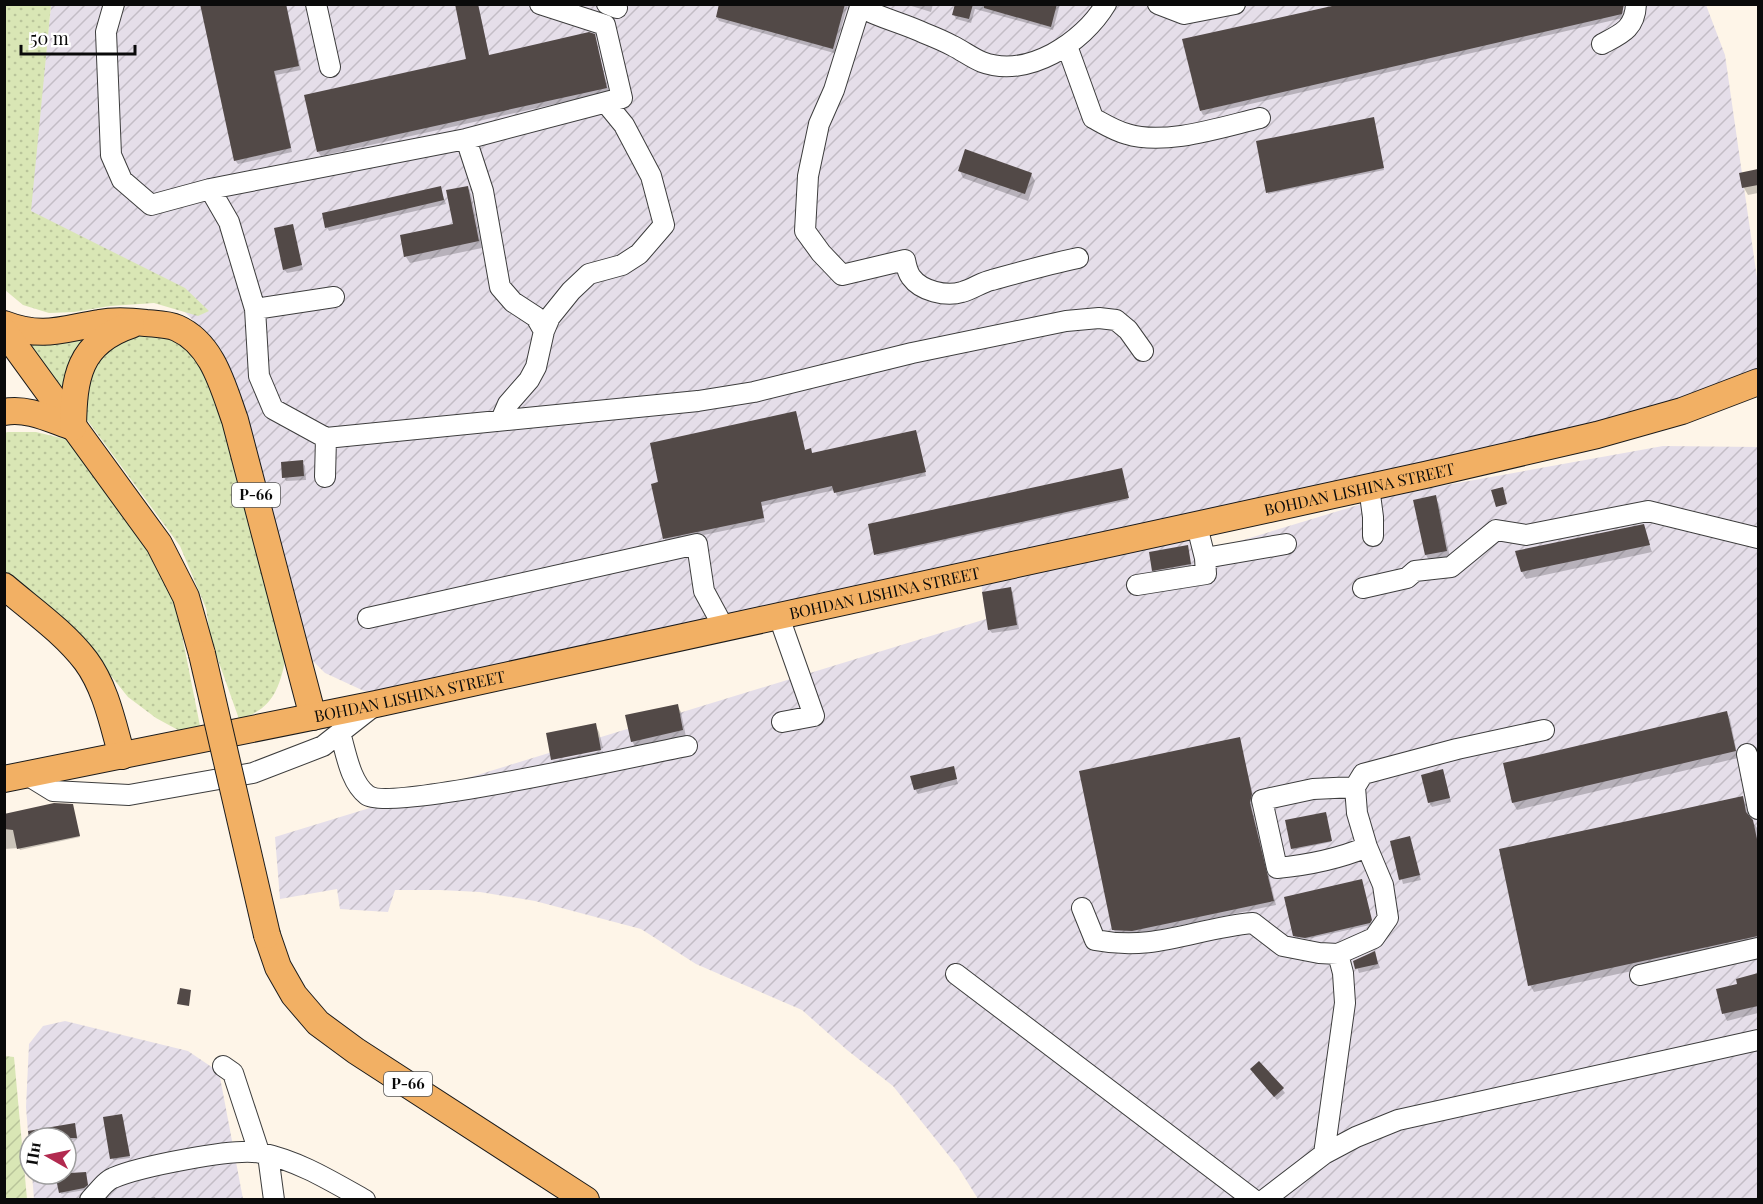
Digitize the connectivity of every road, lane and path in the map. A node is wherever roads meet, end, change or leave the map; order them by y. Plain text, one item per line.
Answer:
1 (114, 4) edge
2 (316, 4) edge
3 (540, 4) edge
4 (1106, 4) edge
5 (1158, 4) edge
6 (1235, 4) edge
7 (1636, 4) edge
8 (860, 6) edge
9 (1602, 44) dead end
10 (1067, 46) junction
11 (330, 67) dead end
12 (606, 103) junction
13 (1260, 118) dead end
14 (466, 138) junction
15 (210, 189) junction
16 (1078, 258) dead end
17 (334, 297) dead end
18 (255, 309) junction
19 (139, 322) junction
20 (4, 324) edge
21 (4, 331) edge
22 (544, 331) junction
23 (1143, 351) dead end
24 (1758, 382) edge
25 (4, 412) edge
26 (501, 420) junction
27 (73, 427) junction
28 (326, 438) junction
29 (325, 477) dead end
30 (1369, 488) junction
31 (1197, 526) junction
32 (1373, 536) dead end
33 (1758, 538) edge
34 (1286, 544) dead end
35 (1205, 558) junction
36 (1137, 585) dead end
37 (4, 586) edge
38 (1363, 588) dead end
39 (778, 617) junction
40 (368, 618) dead end
41 (724, 628) junction
42 (368, 705) junction
43 (312, 717) junction
44 (782, 722) dead end
45 (1544, 730) dead end
46 (340, 733) junction
47 (687, 746) dead end
48 (1747, 754) dead end
49 (122, 756) junction
50 (16, 777) edge
51 (1355, 787) junction
52 (1758, 809) edge
53 (1367, 847) junction
54 (1082, 908) dead end
55 (1758, 948) edge
56 (1338, 954) junction
57 (957, 974) dead end
58 (1640, 975) dead end
59 (1758, 1040) edge
60 (223, 1066) dead end
61 (263, 1154) junction
62 (1324, 1154) junction
63 (90, 1200) edge
64 (274, 1200) edge
65 (365, 1200) edge
66 (585, 1200) edge
67 (1254, 1200) edge
68 (1264, 1200) edge

1 - 15 street
2 - 11 street
3 - 12 street
4 - 10 street
5 - 6 street
7 - 9 street
8 - 10 street
8 - 16 street
10 - 13 street
12 - 14 street
12 - 22 street
14 - 15 street
14 - 22 street
15 - 18 street
17 - 18 street
18 - 28 street
19 - 20 main road
19 - 27 main road
19 - 43 main road, Р-66
21 - 27 main road
22 - 26 street
23 - 26 street
24 - 30 main road, BOHDAN LISHINA STREET
25 - 27 main road
26 - 28 street
27 - 66 main road, Р-66, bridge
28 - 29 street
30 - 31 main road, BOHDAN LISHINA STREET
30 - 32 street
31 - 35 street
31 - 39 main road, BOHDAN LISHINA STREET
33 - 38 street
34 - 35 street
35 - 36 street
37 - 49 main road
39 - 41 main road, BOHDAN LISHINA STREET
39 - 44 street
40 - 41 street
41 - 42 main road, BOHDAN LISHINA STREET
42 - 43 main road, BOHDAN LISHINA STREET
42 - 46 street
43 - 49 main road, BOHDAN LISHINA STREET
45 - 51 street
46 - 47 street
46 - 50 street
48 - 52 street
49 - 50 main road, BOHDAN LISHINA STREET
51 - 53 street
51 - 53 street
53 - 56 street
54 - 56 street
55 - 58 street
56 - 62 street
57 - 67 street
59 - 62 street
60 - 61 street
61 - 63 street
61 - 64 street
61 - 65 street
62 - 68 street

